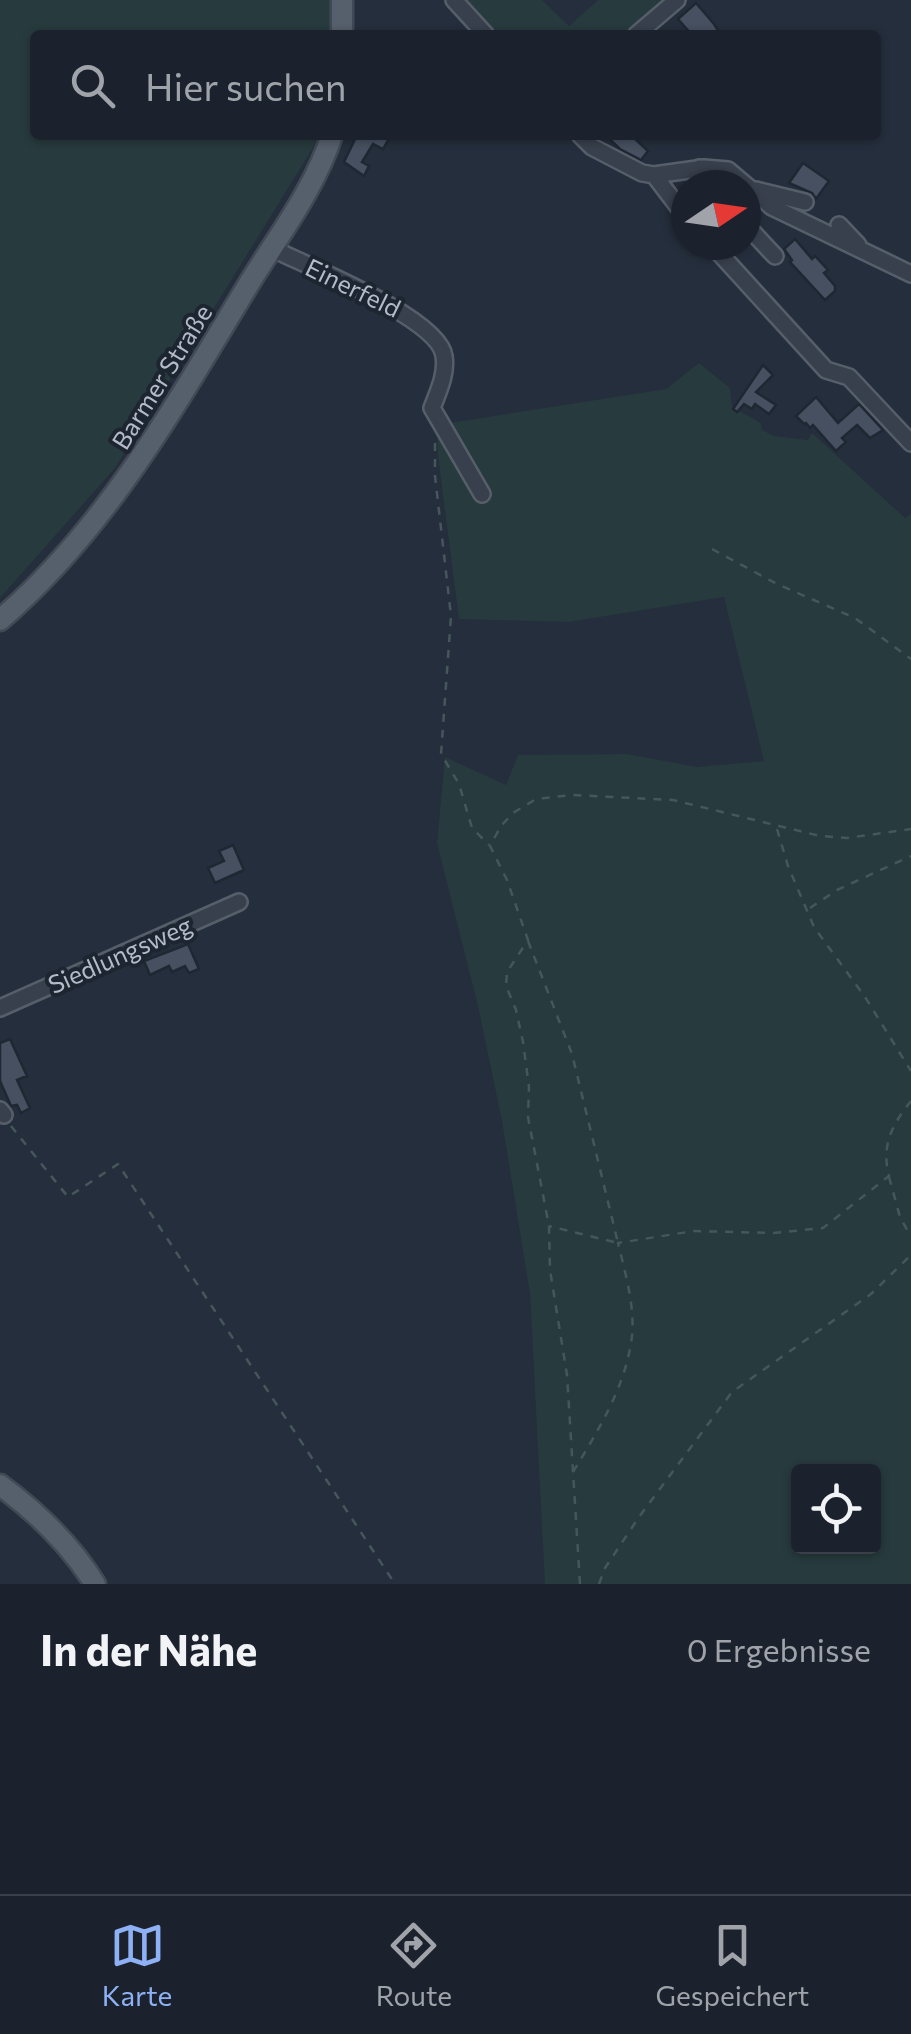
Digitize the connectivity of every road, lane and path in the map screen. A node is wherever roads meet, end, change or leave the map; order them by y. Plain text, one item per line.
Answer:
1 (342, 0) edge
2 (454, 0) edge
3 (678, 0) edge
4 (342, 30) edge
5 (481, 30) edge
6 (642, 30) edge
7 (330, 140) edge
8 (587, 140) edge
9 (699, 168) joint
10 (728, 170) edge
11 (654, 175) junction
12 (761, 192) edge
13 (671, 197) edge
14 (761, 197) edge
15 (805, 202) dead end
16 (839, 225) dead end
17 (761, 241) edge
18 (271, 248) junction
19 (864, 251) junction
20 (775, 256) dead end
21 (726, 260) edge
22 (911, 274) edge
23 (435, 439) dead end
24 (911, 443) edge
25 (482, 494) dead end
26 (712, 549) dead end
27 (0, 620) edge
28 (911, 659) edge
29 (776, 827) junction
30 (911, 830) edge
31 (490, 846) junction
32 (911, 856) edge
33 (239, 902) dead end
34 (808, 909) junction
35 (528, 940) junction
36 (0, 1008) edge
37 (911, 1071) edge
38 (911, 1101) edge
39 (2, 1113) edge
40 (889, 1176) junction
41 (549, 1226) junction
42 (911, 1237) edge
43 (618, 1243) junction
44 (911, 1255) edge
45 (573, 1473) junction
46 (0, 1485) edge
47 (96, 1584) edge
48 (395, 1584) edge
49 (580, 1584) edge
50 (599, 1584) edge

1 - 4 main road
2 - 5 street
3 - 6 street
7 - 18 main road, Barmer Straße
8 - 11 street
9 - 10 street
9 - 11 street
11 - 13 street
12 - 15 street
14 - 19 street
16 - 19 street
17 - 20 street
18 - 25 street, Einerfeld
18 - 27 main road, Barmer Straße
19 - 22 street
21 - 24 street
23 - 31 path
26 - 28 path
29 - 30 path
29 - 31 path
29 - 34 path
31 - 35 path
32 - 34 path
33 - 36 street, Siedlungsweg
34 - 37 path
35 - 41 path
35 - 43 path
38 - 40 path
39 - 48 path
40 - 42 path
40 - 43 path
41 - 43 path
41 - 45 path
43 - 45 path
44 - 50 path
45 - 49 path
46 - 47 main road

